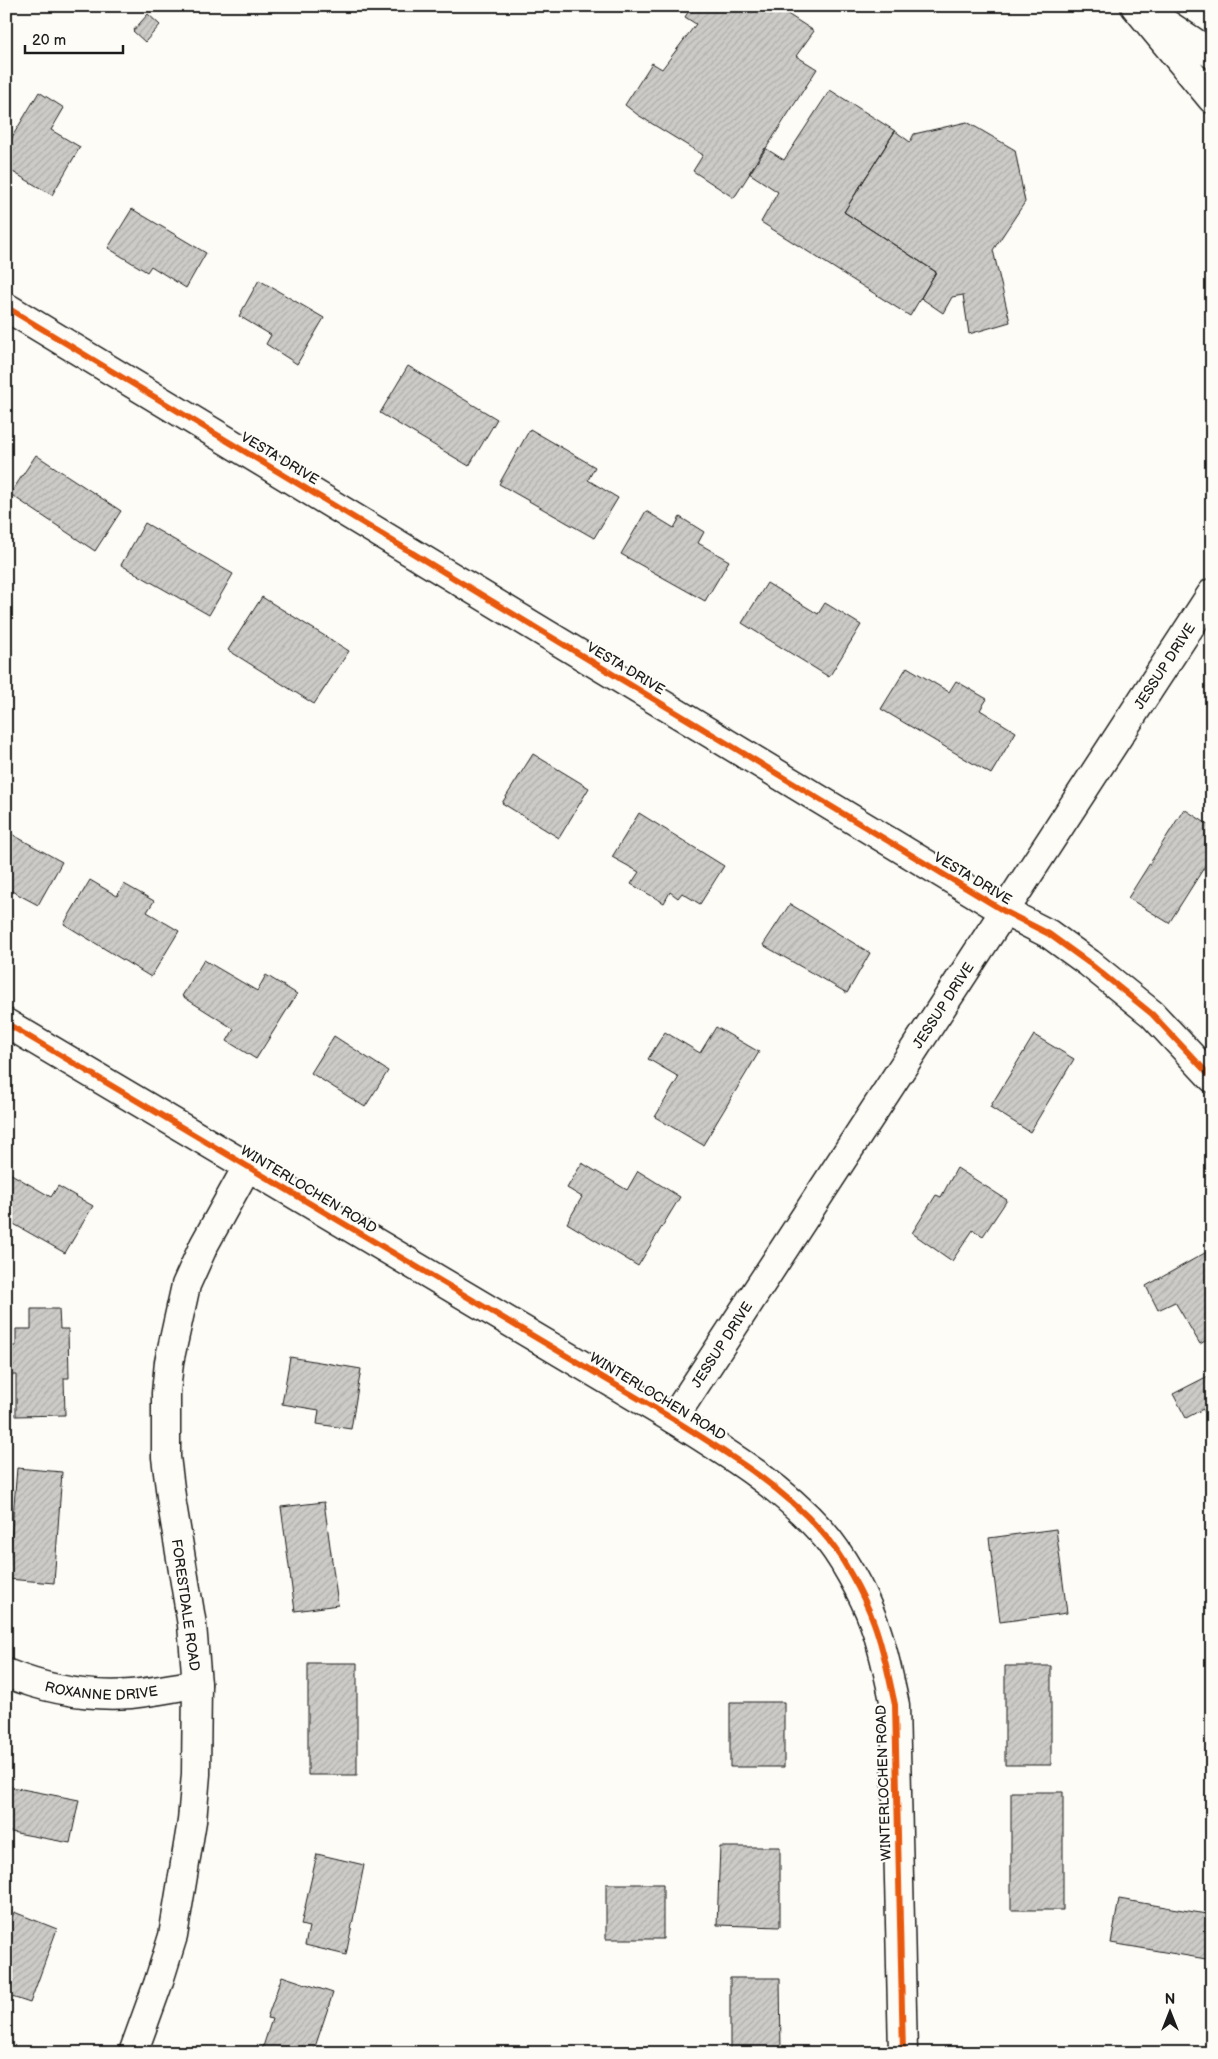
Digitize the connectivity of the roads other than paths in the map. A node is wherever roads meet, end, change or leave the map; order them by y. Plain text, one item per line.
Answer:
1 (1135, 6) edge
2 (1139, 6) edge
3 (1212, 54) edge
4 (1212, 100) edge
5 (6, 307) edge
6 (1212, 593) edge
7 (1004, 911) junction
8 (6, 1023) edge
9 (1212, 1078) edge
10 (247, 1167) junction
11 (673, 1419) junction
12 (6, 1674) edge
13 (197, 1684) junction
14 (133, 2053) edge
15 (903, 2053) edge

1 - 4 street
2 - 3 street
5 - 7 street, VESTA DRIVE
6 - 7 street, JESSUP DRIVE
7 - 9 street, VESTA DRIVE
7 - 11 street, JESSUP DRIVE
8 - 10 street, WINTERLOCHEN ROAD
10 - 11 street, WINTERLOCHEN ROAD
10 - 13 street, FORESTDALE ROAD
11 - 15 street, WINTERLOCHEN ROAD
12 - 13 street, ROXANNE DRIVE
13 - 14 street, FORESTDALE ROAD

